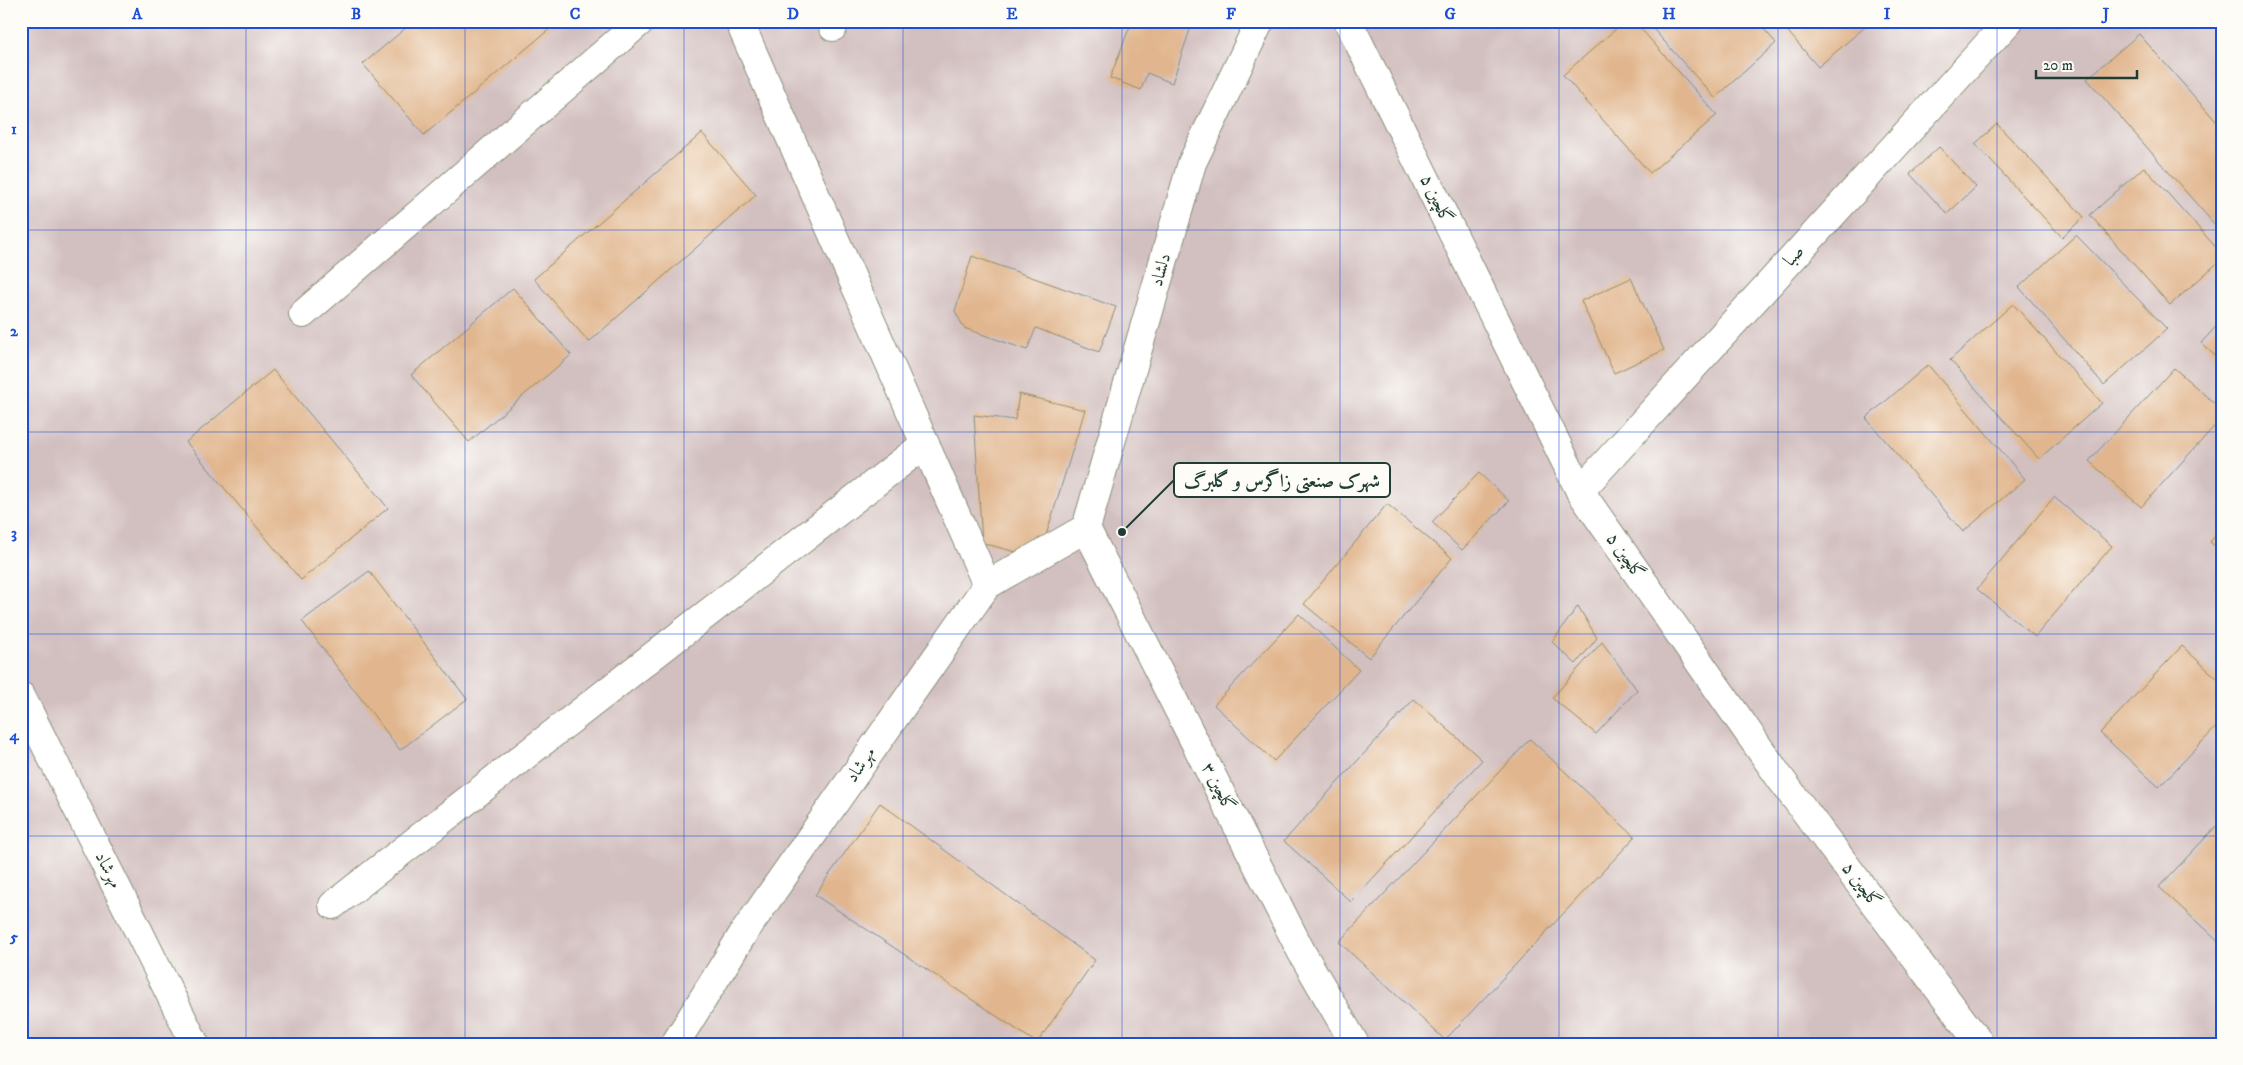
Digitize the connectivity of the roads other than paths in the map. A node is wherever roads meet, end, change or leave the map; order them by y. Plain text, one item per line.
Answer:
1 (641, 21) edge
2 (739, 21) edge
3 (1260, 21) edge
4 (1348, 21) edge
5 (2009, 21) edge
6 (303, 314) dead end
7 (925, 444) junction
8 (1580, 491) junction
9 (1086, 528) junction
10 (986, 585) junction
11 (21, 696) edge
12 (333, 905) dead end
13 (195, 1044) edge
14 (675, 1044) edge
15 (1355, 1044) edge
16 (1980, 1044) edge

1 - 6 street
2 - 7 street
3 - 9 street, دلشاد
4 - 8 street, گلچین ۵
5 - 8 street, صبا
7 - 10 street
7 - 12 street
8 - 16 street, گلچین ۵
9 - 10 street, مهرشاد
9 - 15 street, گلچین ۳
10 - 14 street, مهرشاد
11 - 13 street, مهرشاد

